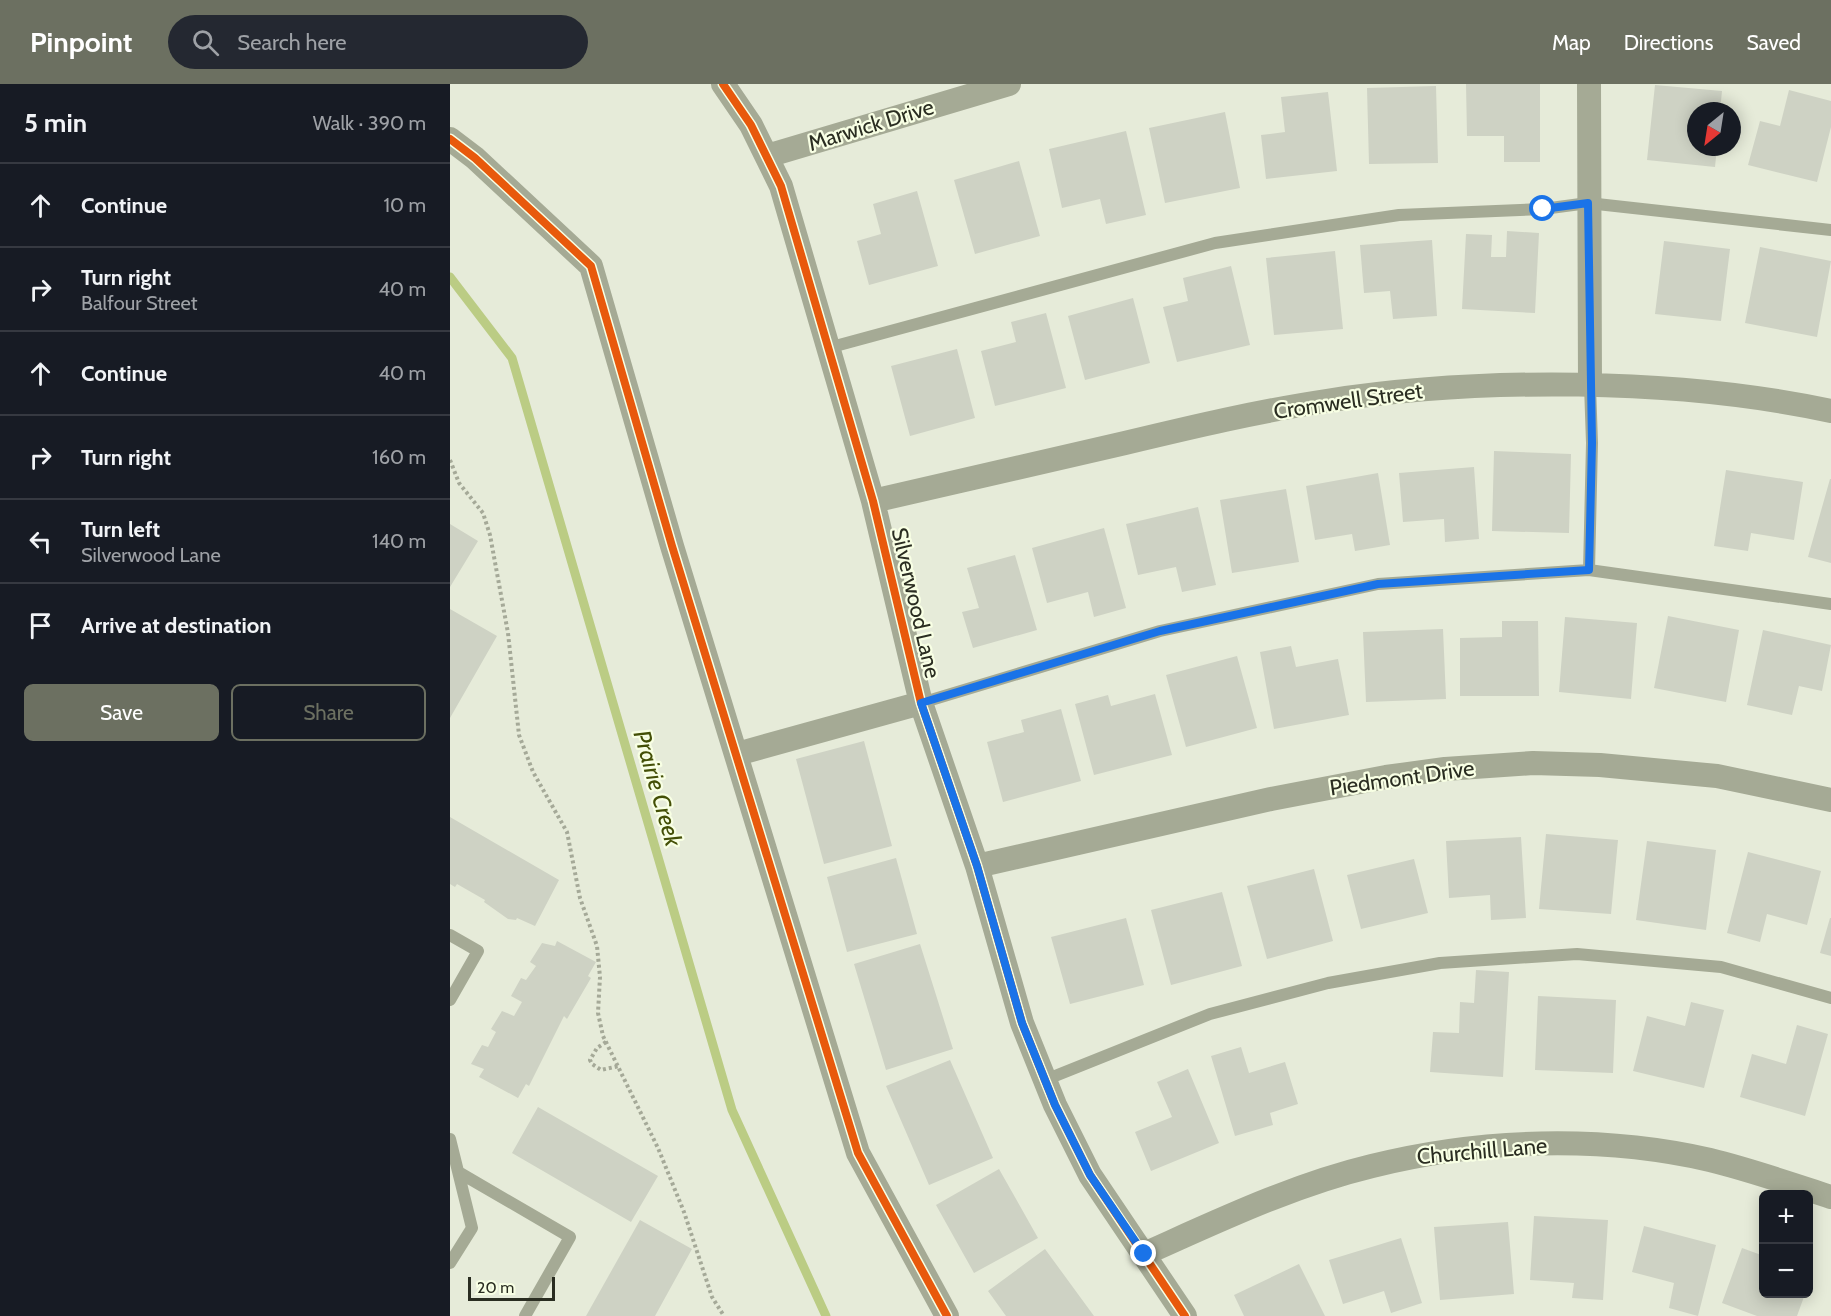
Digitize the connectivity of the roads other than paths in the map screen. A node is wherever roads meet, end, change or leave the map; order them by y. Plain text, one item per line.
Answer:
1 (723, 84) edge
2 (1009, 84) edge
3 (1589, 84) edge
4 (450, 139) edge
5 (767, 156) junction
6 (1588, 203) junction
7 (1831, 230) edge
8 (828, 348) junction
9 (1590, 386) junction
10 (1831, 411) edge
11 (873, 501) junction
12 (1589, 570) junction
13 (1831, 604) edge
14 (921, 703) junction
15 (737, 754) junction
16 (1831, 800) edge
17 (977, 866) junction
18 (450, 935) edge
19 (1831, 998) edge
20 (450, 1000) edge
21 (1045, 1080) junction
22 (450, 1140) edge
23 (460, 1173) junction
24 (1831, 1197) edge
25 (1144, 1254) junction
26 (450, 1263) edge
27 (525, 1316) edge
28 (947, 1316) edge
29 (1185, 1316) edge

1 - 5 street, Silverwood Lane
2 - 5 street, Marwick Drive
3 - 6 street
4 - 15 street
5 - 8 street, Silverwood Lane
6 - 7 lane
6 - 8 lane
6 - 9 street
8 - 11 street, Silverwood Lane
9 - 10 street, Cromwell Street
9 - 11 street, Cromwell Street
9 - 12 lane
11 - 14 street, Silverwood Lane
12 - 13 lane
12 - 14 lane
14 - 15 street
14 - 17 street, Silverwood Lane
15 - 28 street
16 - 17 street, Piedmont Drive
17 - 21 street, Silverwood Lane
18 - 20 lane
19 - 21 lane
21 - 25 street, Silverwood Lane
22 - 23 lane
23 - 26 lane
23 - 27 lane
24 - 25 street, Churchill Lane
25 - 29 street, Silverwood Lane

